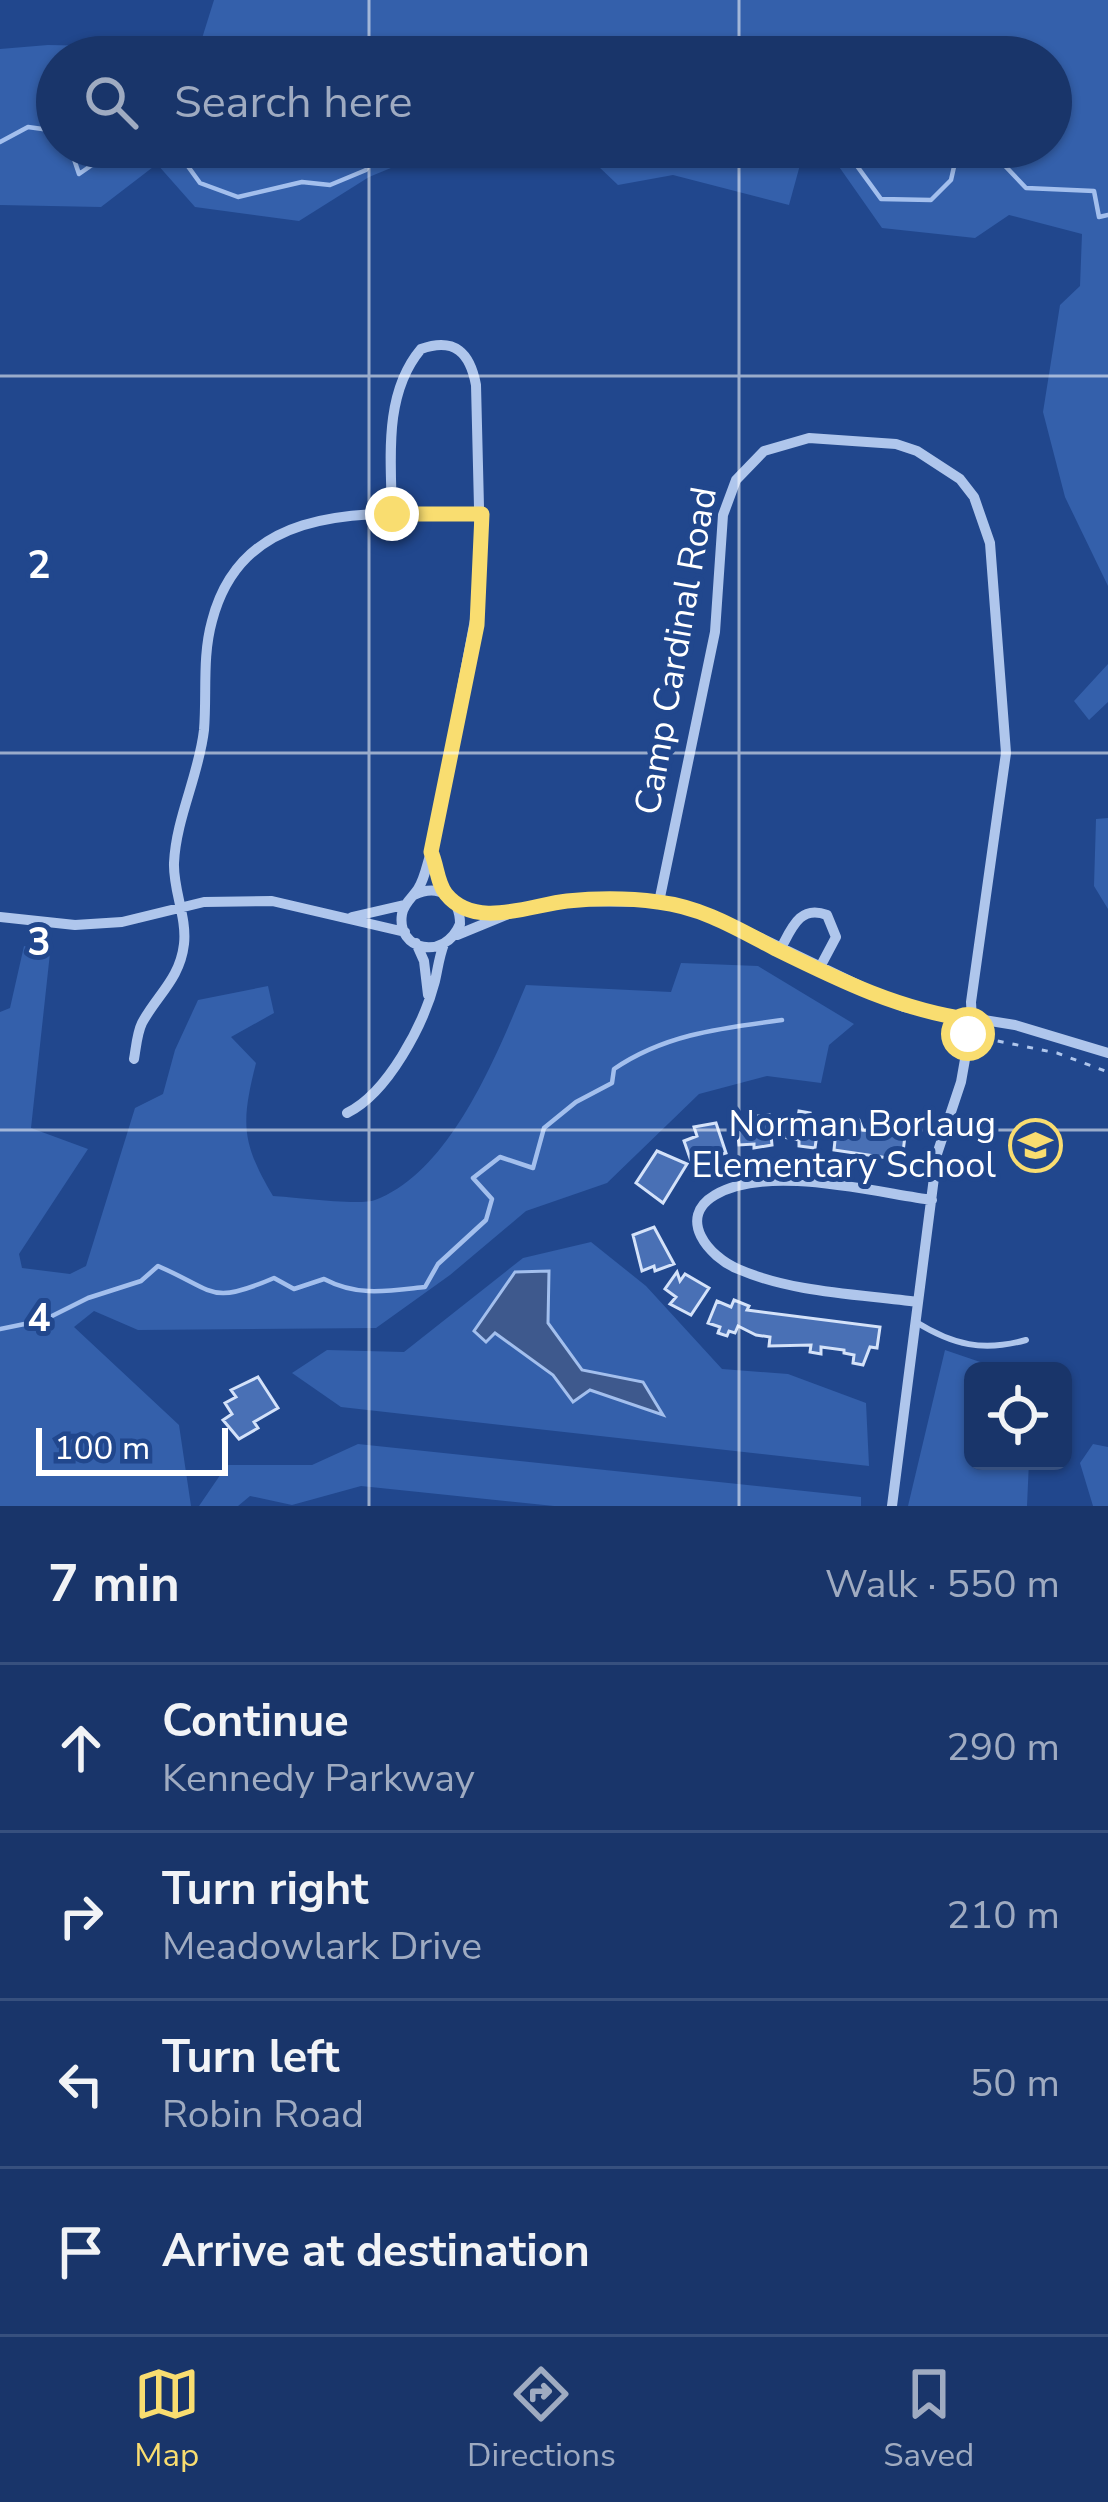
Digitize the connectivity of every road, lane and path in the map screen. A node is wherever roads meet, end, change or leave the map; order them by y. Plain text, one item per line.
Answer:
1 (392, 514) junction
2 (482, 514) junction
3 (431, 852) junction
4 (446, 894) junction
5 (410, 899) junction
6 (659, 902) junction
7 (456, 904) junction
8 (180, 905) junction
9 (511, 913) junction
10 (0, 917) edge
11 (349, 917) junction
12 (405, 932) junction
13 (449, 940) junction
14 (416, 944) junction
15 (780, 950) junction
16 (819, 969) junction
17 (428, 995) junction
18 (972, 1020) junction
19 (968, 1034) junction
20 (1108, 1053) edge
21 (134, 1059) dead end
22 (1108, 1072) edge
23 (347, 1113) dead end
24 (932, 1200) junction
25 (918, 1302) junction
26 (916, 1322) junction
27 (1026, 1340) dead end
28 (892, 1506) edge

1 - 2 street
1 - 2 street
1 - 8 street
2 - 3 street
3 - 4 street
3 - 5 street
4 - 5 street
4 - 7 street
5 - 11 street
5 - 12 street
6 - 9 street
6 - 15 street
6 - 18 street, Camp Cardinal Road
7 - 9 street
7 - 13 street
8 - 10 street
8 - 11 street
8 - 21 street
9 - 13 street
11 - 12 street
12 - 14 street
13 - 14 street
13 - 17 street
14 - 17 street
15 - 16 street
15 - 16 street
16 - 18 street
17 - 23 street
18 - 19 street, Camp Cardinal Road
18 - 20 street
19 - 22 path
19 - 24 street, Camp Cardinal Road
24 - 25 street, Camp Cardinal Road
24 - 25 street
25 - 26 street, Camp Cardinal Road
26 - 27 lane
26 - 28 street, Camp Cardinal Road

